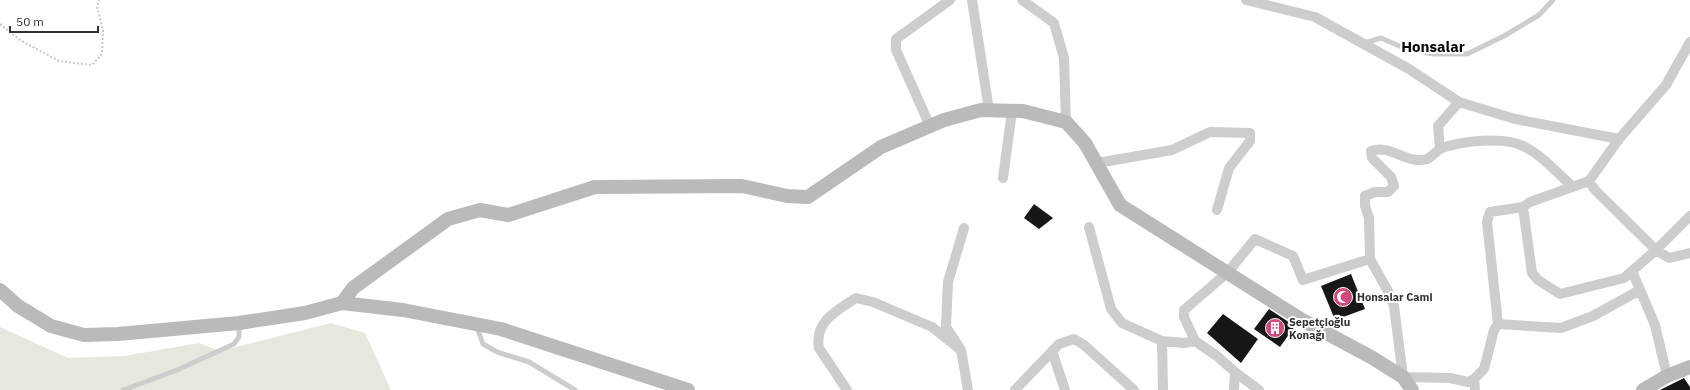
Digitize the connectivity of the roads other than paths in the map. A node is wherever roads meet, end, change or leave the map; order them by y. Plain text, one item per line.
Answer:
1 (950, 0) edge
2 (972, 0) edge
3 (1022, 0) edge
4 (1246, 0) edge
5 (1553, 0) edge
6 (1690, 42) edge
7 (1363, 44) junction
8 (1459, 102) junction
9 (989, 110) junction
10 (1012, 111) junction
11 (1066, 122) junction
12 (930, 126) junction
13 (1619, 139) junction
14 (1440, 149) junction
15 (1097, 163) junction
16 (1003, 178) dead end
17 (1589, 181) junction
18 (1573, 187) junction
19 (1523, 208) junction
20 (1217, 210) dead end
21 (1690, 216) edge
22 (1089, 227) dead end
23 (964, 228) dead end
24 (1656, 250) junction
25 (1690, 253) edge
26 (1370, 259) junction
27 (1632, 271) junction
28 (1227, 273) junction
29 (0, 290) edge
30 (1640, 290) junction
31 (342, 303) junction
32 (239, 323) junction
33 (475, 324) junction
34 (1498, 324) junction
35 (1162, 341) junction
36 (1195, 341) junction
37 (961, 350) junction
38 (1052, 351) junction
39 (1690, 367) edge
40 (1235, 372) junction
41 (1667, 376) junction
42 (1403, 377) junction
43 (1474, 379) junction
44 (123, 390) edge
45 (575, 390) edge
46 (688, 390) edge
47 (846, 390) edge
48 (968, 390) edge
49 (1015, 390) edge
50 (1065, 390) edge
51 (1134, 390) edge
52 (1163, 390) edge
53 (1234, 390) edge
54 (1259, 390) edge
55 (1412, 390) edge
56 (1475, 390) edge
57 (1643, 390) edge

1 - 12 street
2 - 9 street
3 - 11 street
4 - 7 street
5 - 7 lane
6 - 13 street
7 - 8 street
8 - 13 street
8 - 14 street
9 - 10 main road
9 - 12 main road
10 - 11 main road
10 - 16 street
11 - 15 main road
12 - 31 main road
13 - 17 street
14 - 18 street
14 - 26 street
15 - 20 street
15 - 28 main road
17 - 18 street
17 - 24 street
18 - 19 street
19 - 27 street
19 - 34 street
21 - 24 street
22 - 35 street
23 - 37 street
24 - 25 street
24 - 27 street
26 - 28 street
26 - 42 street
27 - 30 street
28 - 36 street
28 - 42 main road
29 - 32 main road
30 - 34 street
30 - 41 street
31 - 32 main road
31 - 33 main road
32 - 44 lane
33 - 45 lane
33 - 46 main road
34 - 43 street
35 - 36 street
35 - 52 street
36 - 40 street
37 - 47 street
37 - 48 street
38 - 49 street
38 - 50 street
38 - 51 street
39 - 41 main road
40 - 53 street
40 - 54 street
41 - 57 main road
42 - 43 street
42 - 55 main road
43 - 56 street

